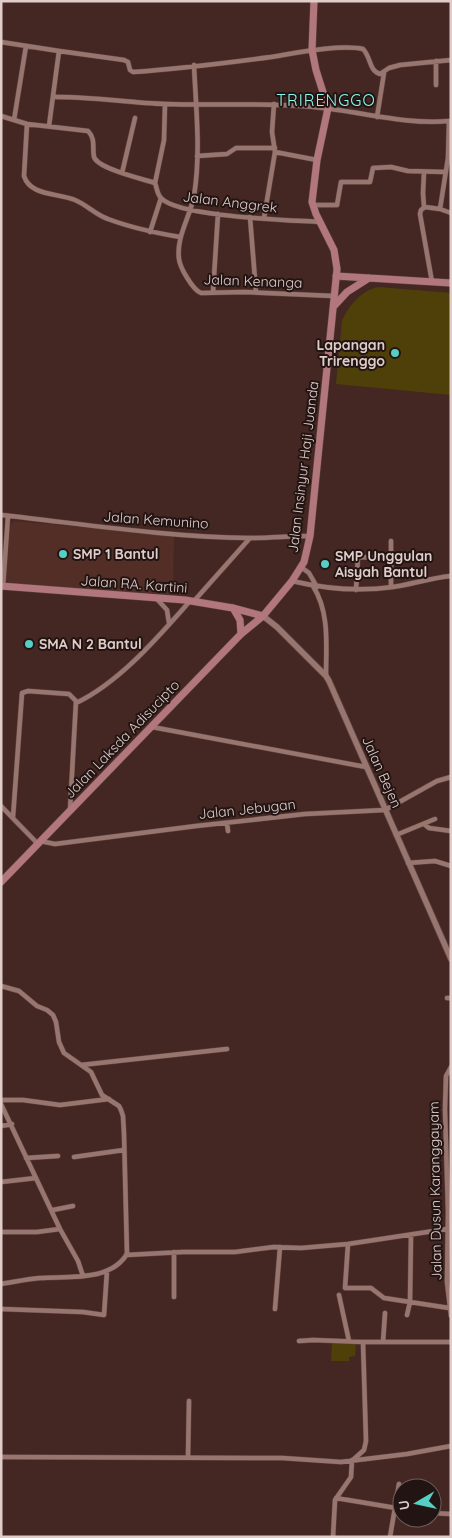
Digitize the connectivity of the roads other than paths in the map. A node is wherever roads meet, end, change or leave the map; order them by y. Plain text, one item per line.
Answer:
1 (314, 1) edge
2 (1, 42) edge
3 (26, 46) junction
4 (312, 50) junction
5 (59, 52) junction
6 (451, 60) edge
7 (436, 61) junction
8 (194, 66) junction
9 (384, 73) junction
10 (436, 85) dead end
11 (53, 98) junction
12 (164, 104) junction
13 (274, 104) junction
14 (197, 105) junction
15 (328, 108) junction
16 (1, 116) edge
17 (377, 117) junction
18 (136, 118) dead end
19 (14, 120) junction
20 (450, 120) edge
21 (27, 124) junction
22 (49, 126) junction
23 (275, 150) junction
24 (197, 156) junction
25 (317, 160) junction
26 (424, 172) junction
27 (446, 172) junction
28 (122, 173) junction
29 (155, 183) junction
30 (161, 198) junction
31 (313, 206) junction
32 (424, 207) junction
33 (440, 209) junction
34 (190, 211) junction
35 (451, 213) edge
36 (218, 214) junction
37 (250, 217) junction
38 (264, 218) junction
39 (320, 222) junction
40 (150, 232) junction
41 (180, 238) junction
42 (336, 276) junction
43 (369, 278) junction
44 (432, 282) junction
45 (451, 283) edge
46 (213, 292) junction
47 (256, 292) junction
48 (334, 296) junction
49 (334, 306) junction
50 (1, 515) edge
51 (8, 516) junction
52 (310, 536) junction
53 (250, 538) junction
54 (391, 542) dead end
55 (391, 558) junction
56 (302, 567) junction
57 (451, 576) edge
58 (292, 581) junction
59 (2, 586) edge
60 (315, 586) junction
61 (391, 587) junction
62 (356, 590) junction
63 (155, 598) junction
64 (192, 601) junction
65 (233, 608) junction
66 (263, 616) junction
67 (169, 624) junction
68 (241, 634) junction
69 (326, 676) junction
70 (76, 703) junction
71 (152, 727) junction
72 (366, 767) junction
73 (451, 777) edge
74 (1, 806) edge
75 (70, 810) junction
76 (385, 810) junction
77 (13, 817) junction
78 (435, 820) dead end
79 (228, 824) junction
80 (424, 824) junction
81 (228, 831) dead end
82 (451, 831) edge
83 (396, 835) junction
84 (39, 842) junction
85 (408, 863) junction
86 (451, 866) edge
87 (1, 882) edge
88 (451, 959) edge
89 (1, 986) edge
90 (227, 1049) dead end
91 (81, 1065) junction
92 (451, 1067) edge
93 (109, 1099) junction
94 (1, 1102) edge
95 (12, 1124) junction
96 (1, 1126) edge
97 (124, 1150) junction
98 (58, 1156) dead end
99 (74, 1157) dead end
100 (26, 1158) junction
101 (449, 1168) edge
102 (36, 1178) junction
103 (1, 1182) edge
104 (73, 1206) dead end
105 (53, 1210) junction
106 (450, 1212) edge
107 (447, 1228) junction
108 (60, 1229) junction
109 (1, 1232) edge
110 (411, 1234) junction
111 (348, 1244) junction
112 (280, 1247) junction
113 (174, 1252) junction
114 (126, 1255) junction
115 (107, 1271) junction
116 (84, 1276) junction
117 (1, 1284) edge
118 (339, 1295) dead end
119 (174, 1297) dead end
120 (410, 1302) junction
121 (1, 1308) edge
122 (450, 1308) edge
123 (275, 1309) dead end
124 (385, 1313) dead end
125 (407, 1314) dead end
126 (451, 1316) edge
127 (298, 1341) dead end
128 (349, 1341) junction
129 (363, 1342) junction
130 (383, 1342) junction
131 (451, 1342) edge
132 (189, 1401) dead end
133 (451, 1446) edge
134 (1, 1457) edge
135 (188, 1457) junction
136 (351, 1460) junction
137 (336, 1498) junction
138 (392, 1508) edge
139 (392, 1522) edge
140 (333, 1537) edge
141 (390, 1537) edge

1 - 4 main road, Jalan Insinyur Haji Juanda
2 - 3 street
3 - 5 street
3 - 19 street
4 - 8 street
4 - 9 street
4 - 15 main road, Jalan Insinyur Haji Juanda
5 - 8 street
5 - 11 street
6 - 7 street
7 - 9 street
7 - 10 street
8 - 14 street, Jalan Kenanga
9 - 17 street
11 - 12 street
11 - 22 street
12 - 14 street
12 - 29 street
13 - 14 street
13 - 15 street
13 - 23 street
14 - 24 street, Jalan Kenanga
15 - 17 street
15 - 25 main road, Jalan Insinyur Haji Juanda
16 - 19 street
17 - 20 street
18 - 28 street
19 - 21 street
20 - 27 street
21 - 22 street
21 - 40 street
22 - 28 street
23 - 24 street
23 - 25 street
23 - 38 street
24 - 34 street, Jalan Kenanga
25 - 31 main road, Jalan Insinyur Haji Juanda
26 - 27 street
26 - 31 street
26 - 32 street
27 - 33 street
28 - 29 street
29 - 30 street
30 - 34 street, Jalan Anggrek
30 - 40 street
31 - 39 main road, Jalan Insinyur Haji Juanda
32 - 33 street
32 - 44 street
33 - 35 street
34 - 36 street, Jalan Anggrek
34 - 41 street, Jalan Kenanga
36 - 37 street, Jalan Anggrek
36 - 46 street
37 - 38 street, Jalan Anggrek
37 - 47 street
38 - 39 street, Jalan Anggrek
39 - 42 main road, Jalan Insinyur Haji Juanda
40 - 41 street
41 - 46 street, Jalan Kenanga
42 - 43 main road
42 - 48 main road, Jalan Insinyur Haji Juanda
43 - 44 main road
43 - 49 main road
44 - 45 main road
46 - 47 street, Jalan Kenanga
47 - 48 street, Jalan Kenanga
48 - 49 main road, Jalan Insinyur Haji Juanda
49 - 52 main road, Jalan Insinyur Haji Juanda
50 - 51 street, Jalan Kemunino
51 - 53 street, Jalan Kemunino
51 - 59 street
52 - 53 street, Jalan Kemunino
52 - 56 main road, Jalan Insinyur Haji Juanda
53 - 64 street
54 - 55 street
55 - 61 street
55 - 62 street
56 - 58 main road, Jalan Insinyur Haji Juanda
56 - 60 street
57 - 61 street
58 - 60 street
58 - 66 main road, Jalan Insinyur Haji Juanda
59 - 63 main road, Jalan RA. Kartini
60 - 62 street
60 - 69 street
61 - 62 street
63 - 64 main road, Jalan RA. Kartini
63 - 67 street
64 - 65 main road, Jalan RA. Kartini
64 - 67 street
65 - 66 main road, Jalan RA. Kartini
65 - 68 main road
66 - 68 main road, Jalan Laksda Adisucipto
66 - 69 street, Jalan Bejen
67 - 70 street
68 - 71 main road, Jalan Laksda Adisucipto
69 - 72 street, Jalan Bejen
70 - 75 street
70 - 77 street
71 - 72 street
71 - 75 main road, Jalan Laksda Adisucipto
72 - 76 street, Jalan Bejen
73 - 76 street, Jalan Jebugan
74 - 77 street
75 - 84 main road, Jalan Laksda Adisucipto
76 - 79 street, Jalan Jebugan
76 - 83 street, Jalan Bejen
77 - 84 street
78 - 80 street
79 - 81 street
79 - 84 street, Jalan Jebugan
80 - 82 street
80 - 83 street
83 - 85 street, Jalan Bejen
84 - 87 main road, Jalan Laksda Adisucipto
85 - 86 street
85 - 88 street, Jalan Bejen
89 - 91 street
90 - 91 street
91 - 93 street
92 - 101 street, Jalan Dusun Karanggayam
93 - 94 street
93 - 97 street
94 - 95 street
95 - 96 street
95 - 100 street
97 - 99 street
97 - 114 street
98 - 100 street
100 - 102 street
101 - 106 street, Jalan Dusun Karanggayam
102 - 103 street
102 - 105 street
104 - 105 street
105 - 108 street
106 - 107 street, Jalan Dusun Karanggayam
107 - 110 street
107 - 122 street, Jalan Dusun Karanggayam
108 - 109 street
108 - 116 street
110 - 111 street
110 - 120 street
111 - 112 street
111 - 120 street
112 - 113 street
112 - 123 street
113 - 114 street
113 - 119 street
114 - 115 street
115 - 116 street
115 - 121 street
116 - 117 street
118 - 128 street
120 - 122 street
120 - 125 street
122 - 126 street, Jalan Dusun Karanggayam
124 - 130 street
127 - 128 street
128 - 129 street
129 - 130 street
129 - 136 street
130 - 131 street
132 - 135 street
133 - 136 street
134 - 135 street
135 - 136 street
136 - 137 street
137 - 138 street
137 - 140 street
139 - 141 street

